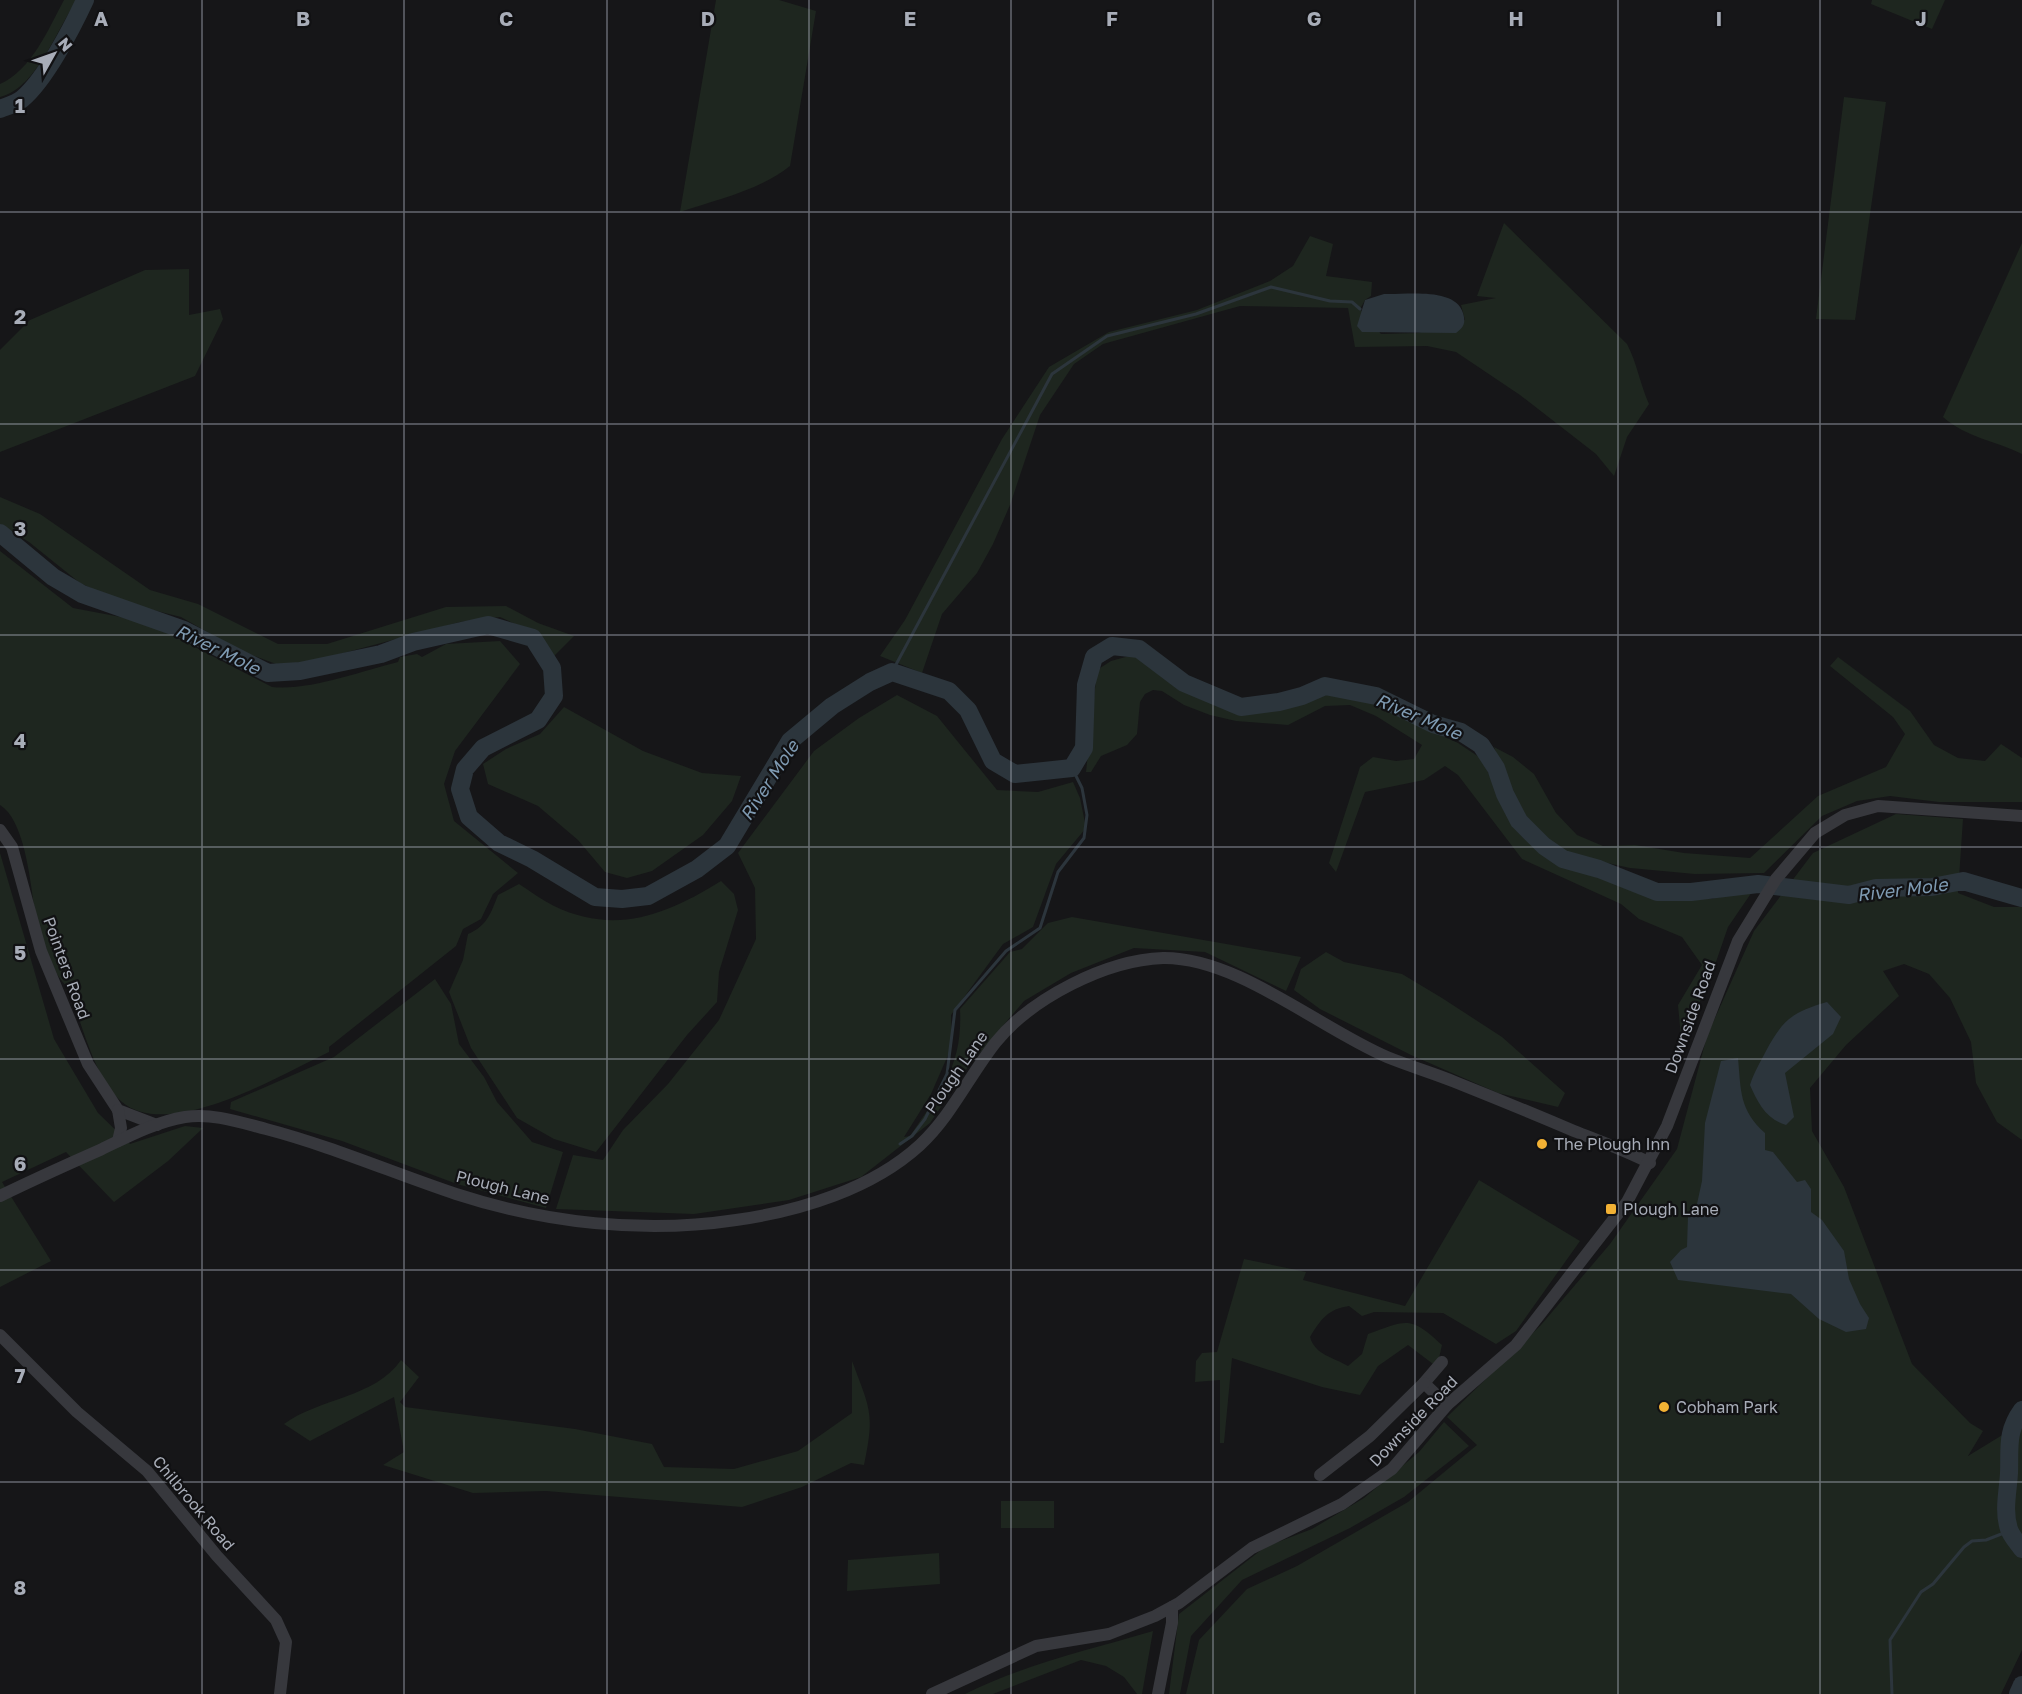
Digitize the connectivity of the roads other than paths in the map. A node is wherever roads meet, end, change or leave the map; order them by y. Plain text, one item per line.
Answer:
1 (2022, 816) edge
2 (0, 830) edge
3 (118, 1110) junction
4 (157, 1125) junction
5 (118, 1141) junction
6 (1650, 1163) junction
7 (0, 1196) edge
8 (0, 1335) edge
9 (1442, 1362) dead end
10 (1424, 1383) junction
11 (1447, 1405) junction
12 (1320, 1475) dead end
13 (1172, 1607) junction
14 (280, 1694) edge
15 (932, 1694) edge
16 (1158, 1694) edge

1 - 6 street, Downside Road
2 - 3 street, Pointers Road
3 - 4 street
3 - 5 street
4 - 5 street, Plough Lane
4 - 6 street, Plough Lane
5 - 7 street, Plough Lane
6 - 11 street, Downside Road
8 - 14 street, Chilbrook Road
9 - 10 street
10 - 11 street
10 - 12 street
11 - 13 street, Downside Road
13 - 15 street, Downside Road
13 - 16 street

